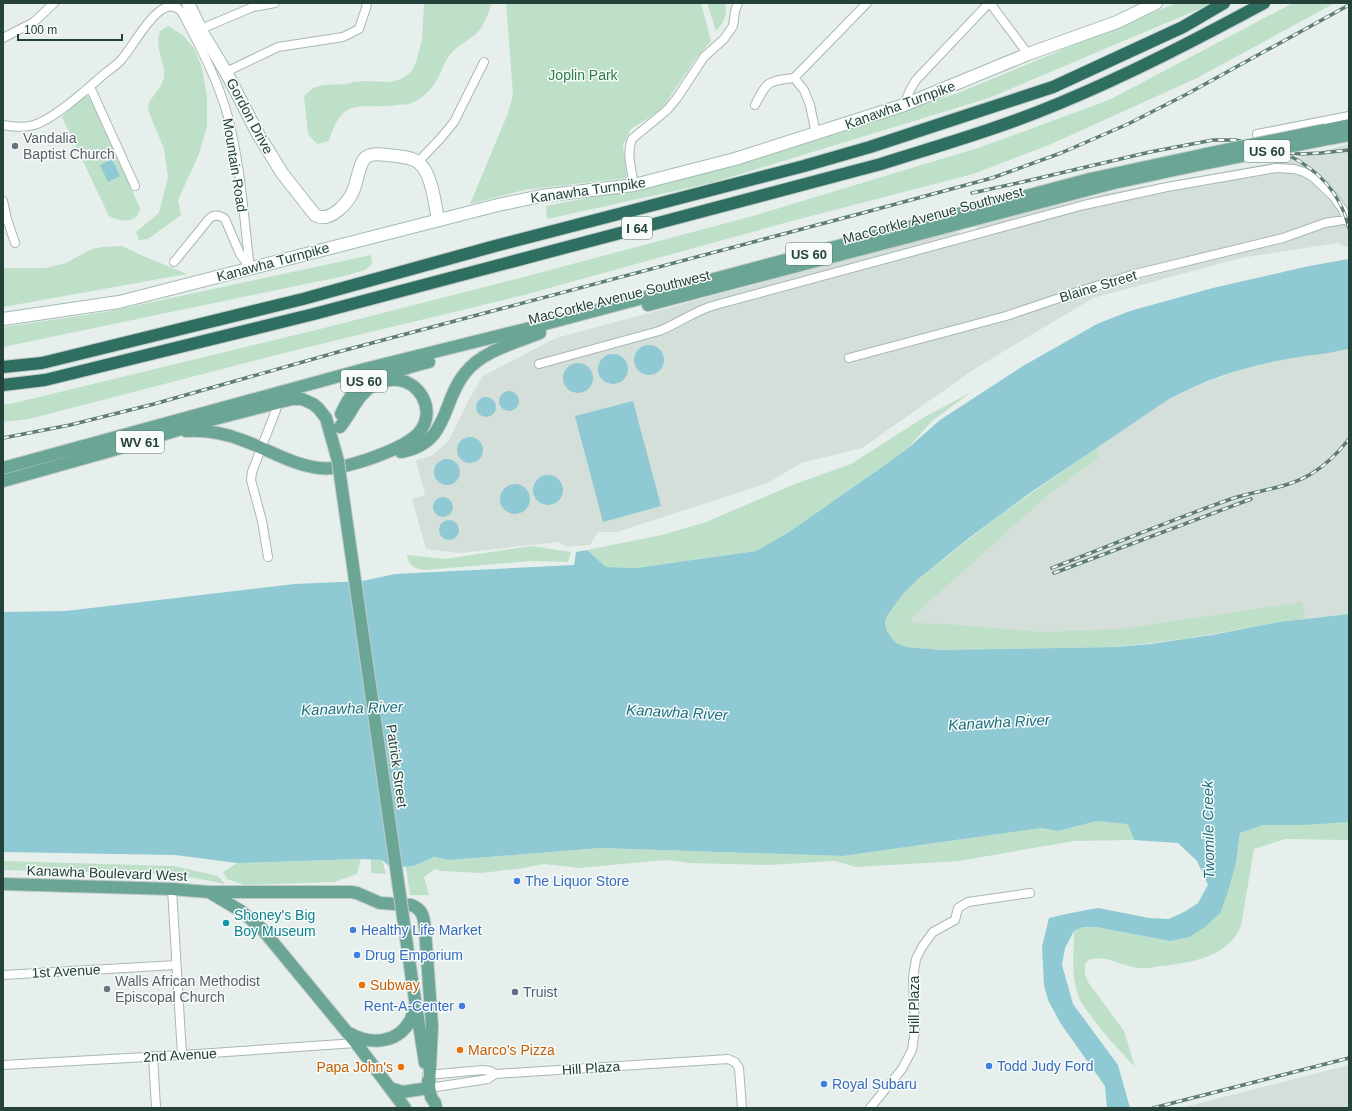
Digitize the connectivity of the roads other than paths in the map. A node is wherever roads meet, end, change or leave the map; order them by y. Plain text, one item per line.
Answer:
1 (54, 3) edge
2 (188, 3) edge
3 (275, 3) edge
4 (367, 3) edge
5 (738, 3) edge
6 (867, 3) edge
7 (989, 3) edge
8 (1156, 3) edge
9 (1224, 3) edge
10 (1264, 3) edge
11 (173, 4) edge
12 (201, 29) junction
13 (3, 38) edge
14 (1028, 54) junction
15 (484, 62) dead end
16 (226, 72) junction
17 (794, 78) junction
18 (90, 87) junction
19 (755, 105) dead end
20 (904, 105) junction
21 (1349, 116) edge
22 (3, 125) edge
23 (1349, 126) edge
24 (816, 134) junction
25 (1257, 134) dead end
26 (1326, 135) junction
27 (1349, 135) edge
28 (1206, 159) junction
29 (418, 162) junction
30 (634, 185) junction
31 (135, 186) dead end
32 (3, 201) edge
33 (438, 220) junction
34 (1349, 220) edge
35 (15, 243) dead end
36 (174, 262) dead end
37 (250, 269) junction
38 (3, 319) edge
39 (540, 333) junction
40 (412, 358) junction
41 (849, 358) dead end
42 (539, 364) dead end
43 (3, 367) edge
44 (3, 385) edge
45 (370, 387) junction
46 (278, 397) junction
47 (220, 413) junction
48 (336, 429) junction
49 (157, 436) junction
50 (242, 439) junction
51 (261, 448) junction
52 (380, 455) junction
53 (3, 468) edge
54 (3, 481) edge
55 (268, 557) dead end
56 (3, 884) edge
57 (172, 889) junction
58 (209, 892) junction
59 (249, 893) junction
60 (1030, 893) dead end
61 (236, 907) junction
62 (176, 965) junction
63 (3, 975) edge
64 (415, 1003) junction
65 (346, 1031) junction
66 (356, 1043) junction
67 (182, 1055) junction
68 (152, 1056) junction
69 (3, 1065) edge
70 (495, 1074) junction
71 (429, 1075) junction
72 (390, 1088) junction
73 (431, 1100) edge
74 (156, 1108) edge
75 (406, 1108) edge
76 (742, 1108) edge
77 (870, 1108) edge

1 - 13 street
2 - 12 main road, Gordon Drive
3 - 12 street
4 - 16 street
5 - 30 street
6 - 17 street
7 - 14 street
7 - 20 street
8 - 14 main road, Kanawha Turnpike
9 - 43 highway, I 64
10 - 44 highway, I 64
11 - 18 street, Mountain Road
11 - 37 street, Mountain Road
12 - 16 main road, Gordon Drive
14 - 20 main road, Kanawha Turnpike
15 - 29 street
16 - 29 main road, Gordon Drive
17 - 19 street
17 - 24 street
18 - 22 street, Mountain Road
18 - 31 street
20 - 24 main road, Kanawha Turnpike
21 - 25 street
23 - 26 main road, MacCorkle Avenue Southwest / US 60
24 - 30 main road, Kanawha Turnpike
26 - 27 main road, MacCorkle Avenue Southwest / US 60
26 - 28 main road, MacCorkle Avenue Southwest / US 60, bridge
28 - 39 main road, MacCorkle Avenue Southwest / US 60
28 - 40 main road, MacCorkle Avenue Southwest / US 60
29 - 33 main road
30 - 33 main road, Kanawha Turnpike
32 - 35 street
33 - 37 main road, Kanawha Turnpike
34 - 41 street, Blaine Street
34 - 42 street
36 - 37 street
37 - 38 main road, Kanawha Turnpike
39 - 45 main road, MacCorkle Avenue Southwest / US 60
39 - 52 main road
40 - 46 main road
40 - 48 main road, Patrick Street / US 60
45 - 48 main road, MacCorkle Avenue Southwest / US 60
45 - 52 main road
46 - 47 main road, WV 61
46 - 48 main road
46 - 51 street
47 - 49 main road, WV 61
47 - 50 main road
47 - 53 main road, WV 61
48 - 64 main road, Patrick Street / US 60, bridge
49 - 50 main road
49 - 54 main road, WV 61
50 - 51 main road
51 - 52 main road
51 - 55 street
56 - 57 main road, Kanawha Boulevard West
57 - 58 main road, Kanawha Boulevard West
57 - 62 street
58 - 59 main road, Kanawha Boulevard West
58 - 61 main road, Kanawha Boulevard West
59 - 61 main road
59 - 71 main road, Kanawha Boulevard West
60 - 77 street, Hill Plaza
61 - 65 main road, Kanawha Boulevard West
62 - 63 street, 1st Avenue
62 - 67 street
64 - 65 main road
64 - 71 main road, Patrick Street / US 60
65 - 66 main road, Kanawha Boulevard West
66 - 67 street, 2nd Avenue
66 - 72 main road, Kanawha Boulevard West
67 - 68 street, 2nd Avenue
68 - 69 street, 2nd Avenue
68 - 74 street
70 - 71 street, Hill Plaza
70 - 73 street, Hill Plaza
70 - 76 street, Hill Plaza
71 - 73 main road
72 - 73 main road
72 - 75 main road, Kanawha Boulevard West

